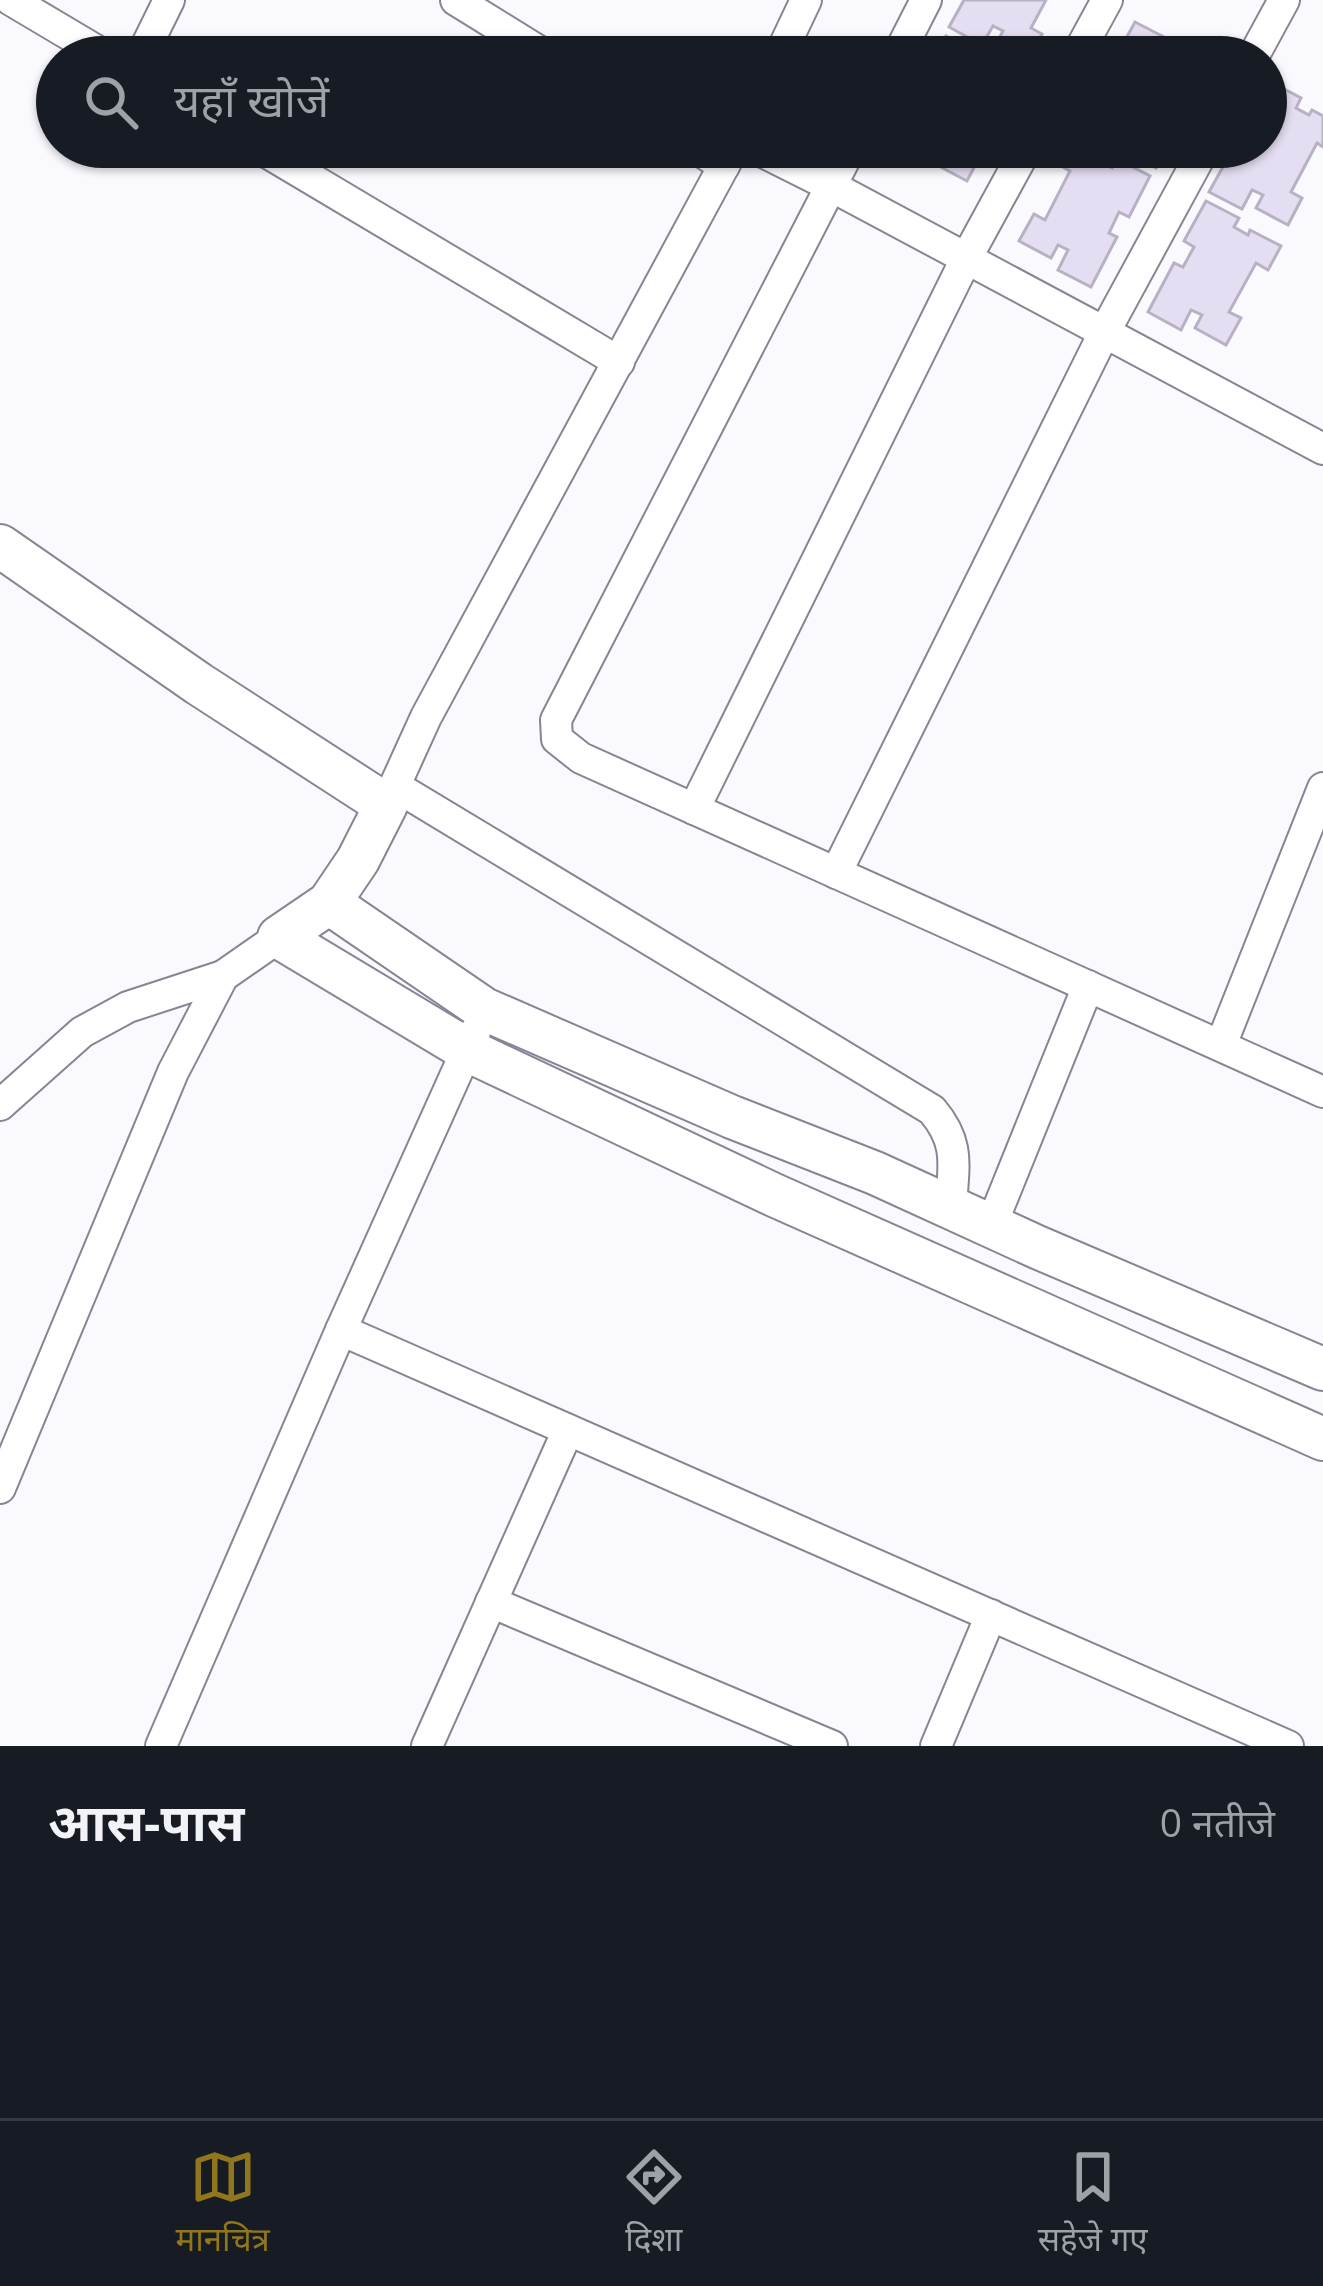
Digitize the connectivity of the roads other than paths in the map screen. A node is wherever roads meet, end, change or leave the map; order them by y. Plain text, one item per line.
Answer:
1 (11, 0) edge
2 (169, 0) edge
3 (456, 0) edge
4 (806, 0) edge
5 (926, 0) edge
6 (1107, 0) edge
7 (1284, 0) edge
8 (72, 36) edge
9 (151, 36) edge
10 (514, 36) edge
11 (789, 36) edge
12 (908, 36) edge
13 (1087, 36) edge
14 (1264, 36) edge
15 (293, 168) edge
16 (723, 168) edge
17 (794, 168) edge
18 (840, 168) edge
19 (1016, 168) edge
20 (1194, 168) edge
21 (831, 187) junction
22 (967, 257) junction
23 (1104, 333) junction
24 (619, 362) junction
25 (1323, 449) edge
26 (0, 546) edge
27 (1323, 788) edge
28 (391, 795) junction
29 (694, 809) junction
30 (836, 873) junction
31 (329, 903) junction
32 (279, 937) junction
33 (223, 976) junction
34 (1088, 986) junction
35 (484, 1009) junction
36 (1221, 1046) junction
37 (469, 1051) junction
38 (1323, 1092) edge
39 (0, 1105) edge
40 (951, 1208) junction
41 (991, 1226) junction
42 (341, 1330) junction
43 (1323, 1369) edge
44 (568, 1430) junction
45 (1323, 1438) edge
46 (0, 1488) edge
47 (491, 1602) junction
48 (991, 1615) junction
49 (161, 1746) edge
50 (427, 1746) edge
51 (832, 1746) edge
52 (935, 1746) edge
53 (1288, 1746) edge

1 - 8 street
2 - 9 street
3 - 10 street
4 - 11 street
5 - 12 street
6 - 13 street
7 - 14 street
15 - 24 street
16 - 24 street
17 - 21 street
18 - 21 street
19 - 22 street
20 - 23 street
21 - 22 street
21 - 29 street
22 - 23 street
22 - 29 street
23 - 25 street
23 - 30 street
24 - 28 street
26 - 28 street
27 - 36 street
28 - 31 street
28 - 40 street
29 - 30 street
30 - 34 street
31 - 32 street
31 - 35 street
32 - 33 street
32 - 37 street
33 - 39 street
33 - 46 street
34 - 36 street
34 - 41 street
35 - 37 street
35 - 40 street
36 - 38 street
37 - 42 street
37 - 45 street
40 - 41 street
41 - 43 street
42 - 44 street
42 - 49 street
44 - 47 street
44 - 48 street
47 - 50 street
47 - 51 street
48 - 52 street
48 - 53 street

